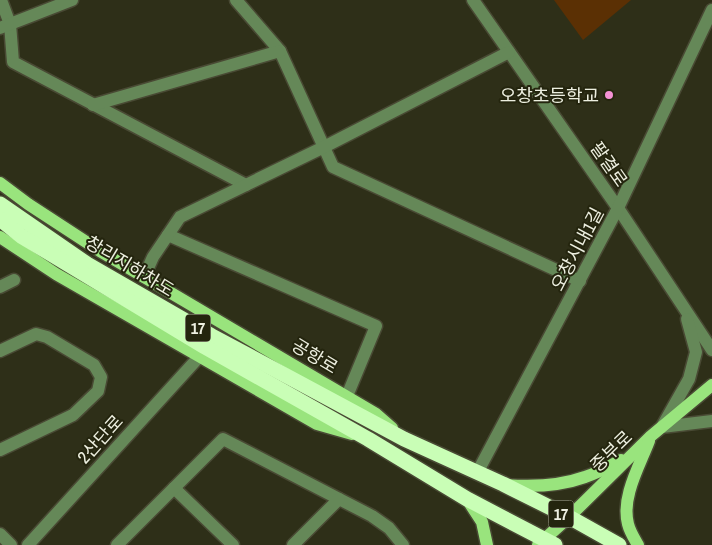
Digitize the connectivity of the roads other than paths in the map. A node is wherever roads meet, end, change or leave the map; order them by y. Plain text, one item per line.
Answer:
1 (1, 0) edge
2 (72, 0) edge
3 (236, 0) edge
4 (473, 0) edge
5 (712, 10) edge
6 (5, 26) edge
7 (280, 51) junction
8 (509, 52) junction
9 (93, 104) junction
10 (324, 148) junction
11 (0, 183) edge
12 (246, 185) junction
13 (0, 204) edge
14 (618, 208) junction
15 (0, 219) edge
16 (168, 235) junction
17 (0, 237) edge
18 (144, 277) junction
19 (14, 280) dead end
20 (580, 281) junction
21 (0, 286) edge
22 (684, 308) junction
23 (698, 329) junction
24 (712, 336) edge
25 (712, 350) edge
26 (0, 351) edge
27 (199, 357) junction
28 (712, 385) edge
29 (347, 396) junction
30 (712, 421) edge
31 (662, 427) junction
32 (651, 436) junction
33 (368, 439) junction
34 (404, 439) junction
35 (0, 450) edge
36 (636, 451) junction
37 (477, 473) junction
38 (503, 484) junction
39 (174, 488) junction
40 (339, 499) junction
41 (467, 499) junction
42 (569, 517) junction
43 (0, 534) edge
44 (546, 543) edge
45 (11, 545) edge
46 (28, 545) edge
47 (117, 545) edge
48 (233, 545) edge
49 (293, 545) edge
50 (403, 545) edge
51 (487, 545) edge
52 (619, 545) edge
53 (638, 545) edge

1 - 6 street
2 - 6 street
3 - 7 street
4 - 8 street, 팔결로
5 - 14 street, 오창시내1길
6 - 9 street
7 - 9 street
7 - 10 street
8 - 10 street
8 - 14 street, 팔결로
9 - 12 street
10 - 12 street
10 - 20 street
11 - 18 main road, 공항로
12 - 16 street
13 - 34 highway, 창리지하차도 / 17
14 - 20 street, 오창시내1길
14 - 22 street, 팔결로
15 - 33 highway, 창리지하차도 / 17
16 - 18 street
16 - 29 street
17 - 27 main road
18 - 29 main road, 공항로
19 - 21 street
20 - 37 street, 오창시내1길
22 - 23 street, 팔결로
22 - 31 street
23 - 24 street
23 - 25 street, 팔결로
26 - 35 street
27 - 33 main road
27 - 46 street, 2산단로
28 - 31 main road, 중부로
29 - 34 main road, 공항로
30 - 31 street
31 - 32 main road, 중부로
32 - 36 main road, 중부로
32 - 53 main road
33 - 41 highway, 17
34 - 37 highway, 공항로 / 17
36 - 38 main road
36 - 42 main road, 중부로
37 - 38 highway, 공항로 / 17
38 - 42 highway, 공항로 / 17
39 - 40 street
39 - 47 street
39 - 48 street
40 - 49 street
40 - 50 street
41 - 44 highway, 17
41 - 51 main road
42 - 44 main road, 중부로
42 - 52 highway, 공항로 / 17
43 - 45 street

